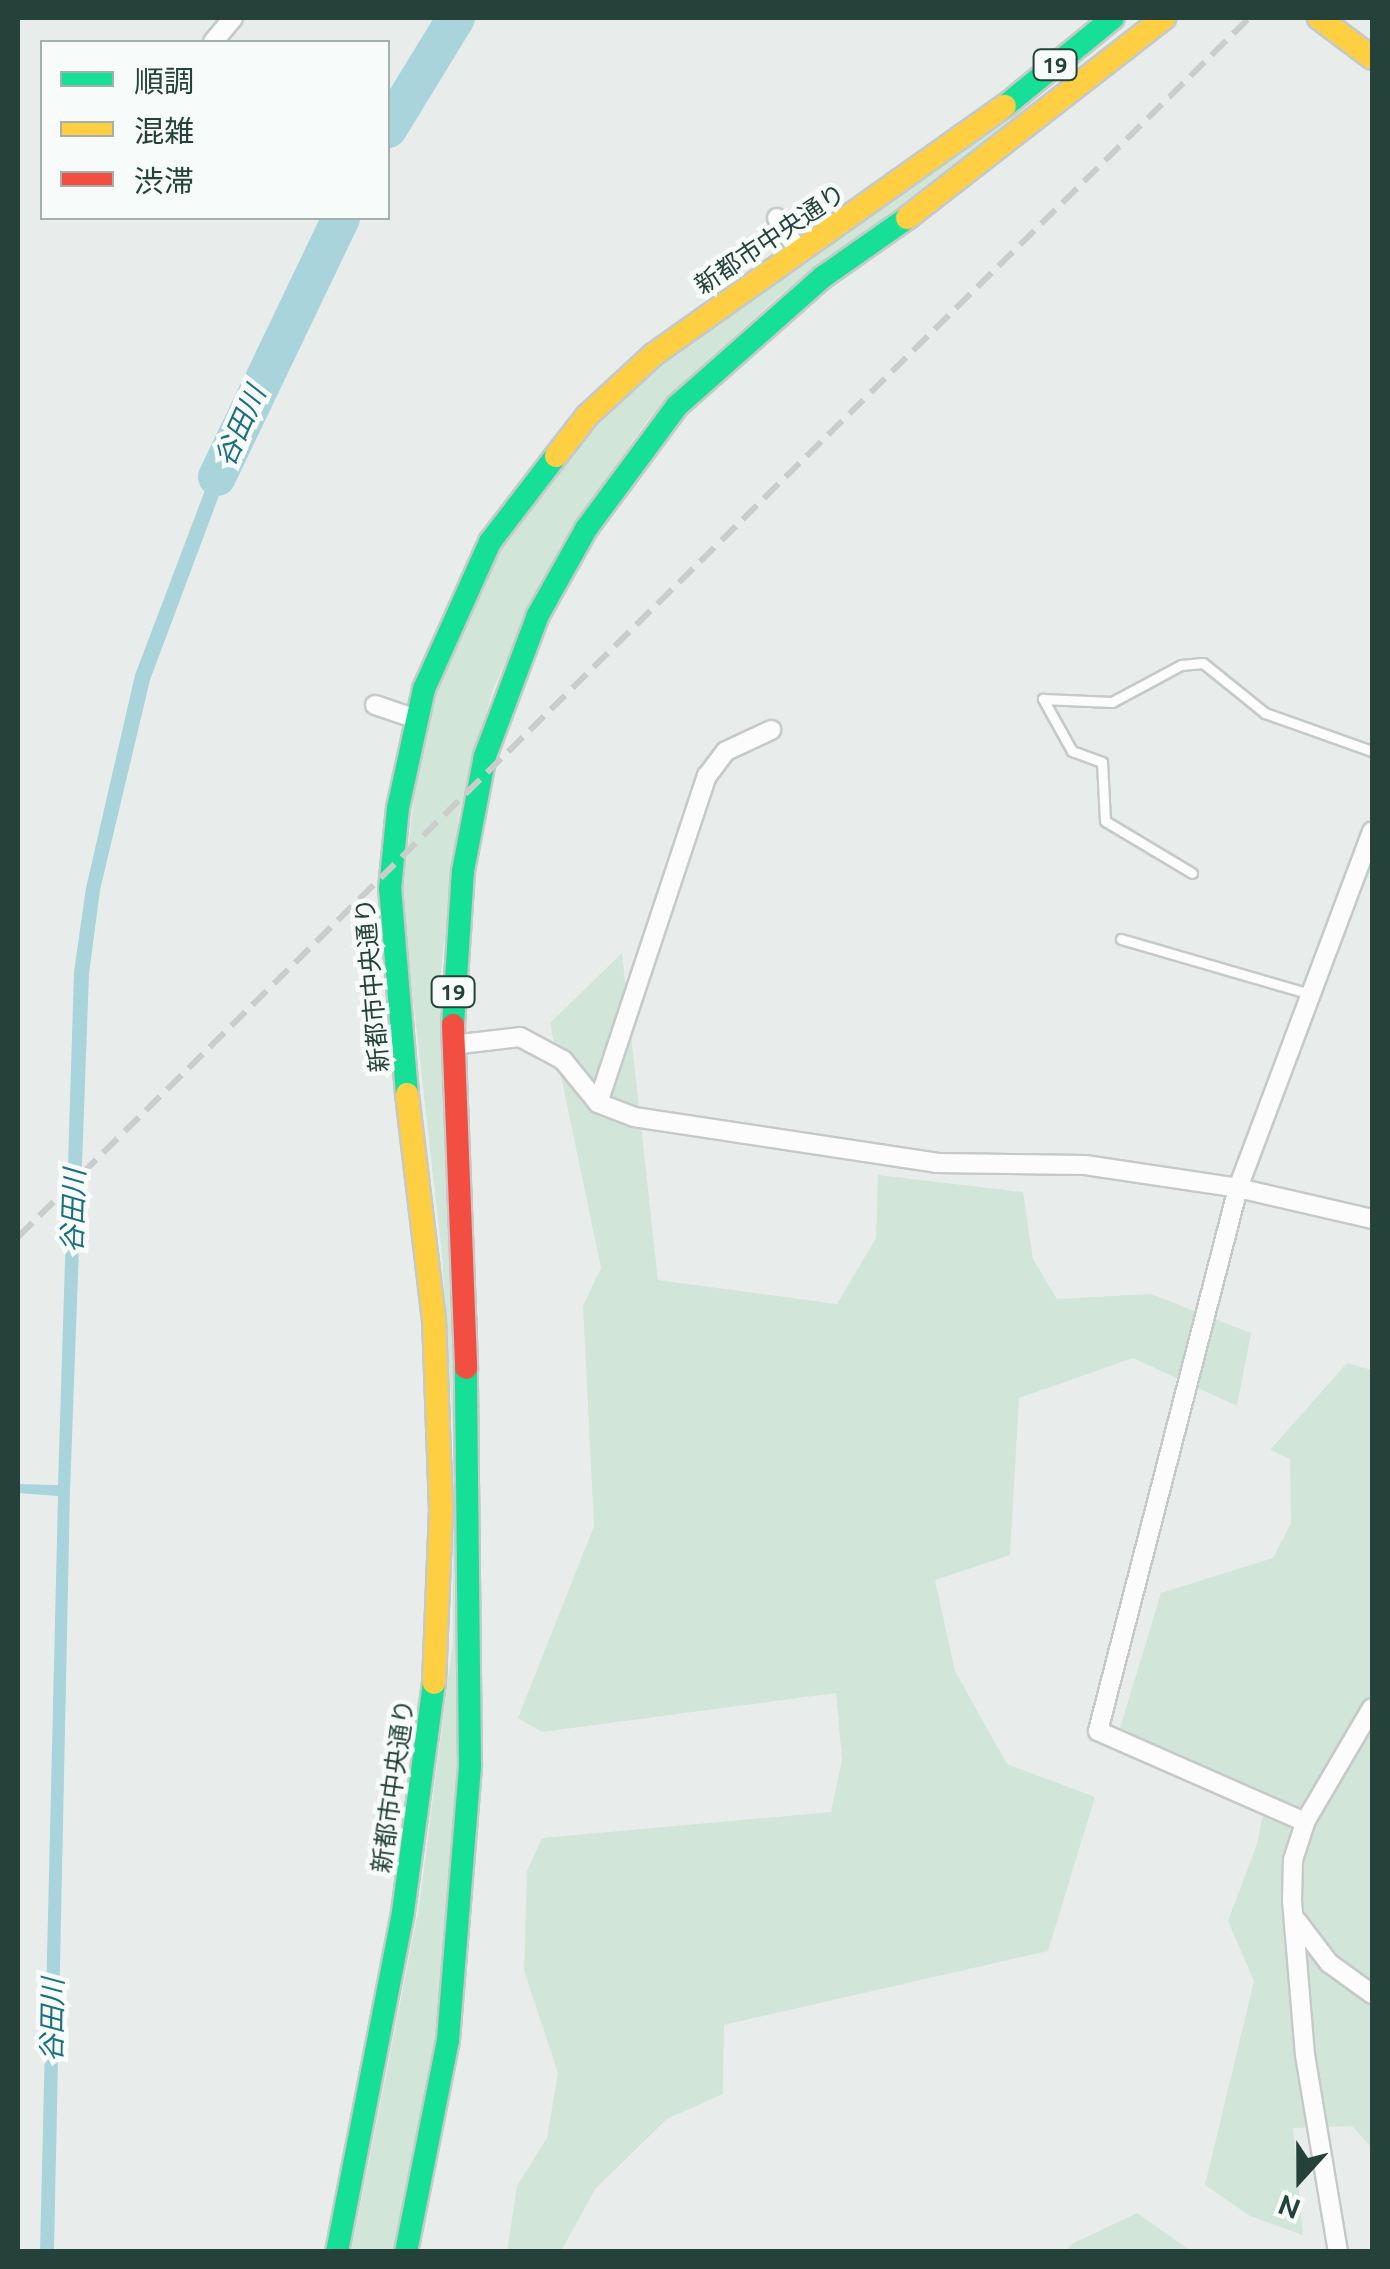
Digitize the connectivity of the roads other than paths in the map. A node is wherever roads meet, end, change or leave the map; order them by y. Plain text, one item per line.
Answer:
1 (233, 18) edge
2 (1113, 18) edge
3 (1164, 18) edge
4 (1319, 18) edge
5 (215, 40) edge
6 (1372, 58) edge
7 (777, 218) dead end
8 (800, 254) junction
9 (374, 704) dead end
10 (416, 720) junction
11 (771, 730) dead end
12 (1372, 752) edge
13 (1372, 831) edge
14 (1192, 873) dead end
15 (1121, 938) dead end
16 (1310, 994) junction
17 (452, 1045) junction
18 (598, 1103) junction
19 (1238, 1188) junction
20 (1372, 1219) edge
21 (1372, 1708) edge
22 (1305, 1822) junction
23 (1296, 1920) junction
24 (1372, 1994) edge
25 (337, 2252) edge
26 (406, 2252) edge
27 (1338, 2252) edge

1 - 5 street
2 - 8 main road, 新都市中央通り / 19
3 - 17 main road, 19
4 - 6 main road
7 - 8 street
8 - 10 main road, 新都市中央通り / 19
9 - 10 street
10 - 25 main road, 新都市中央通り / 19
11 - 18 street
12 - 14 lane
13 - 16 street
15 - 16 lane
16 - 19 street
17 - 18 street
17 - 26 main road, 19
18 - 19 street
19 - 20 street
19 - 22 street
21 - 22 street
22 - 23 street
23 - 24 street
23 - 27 street

